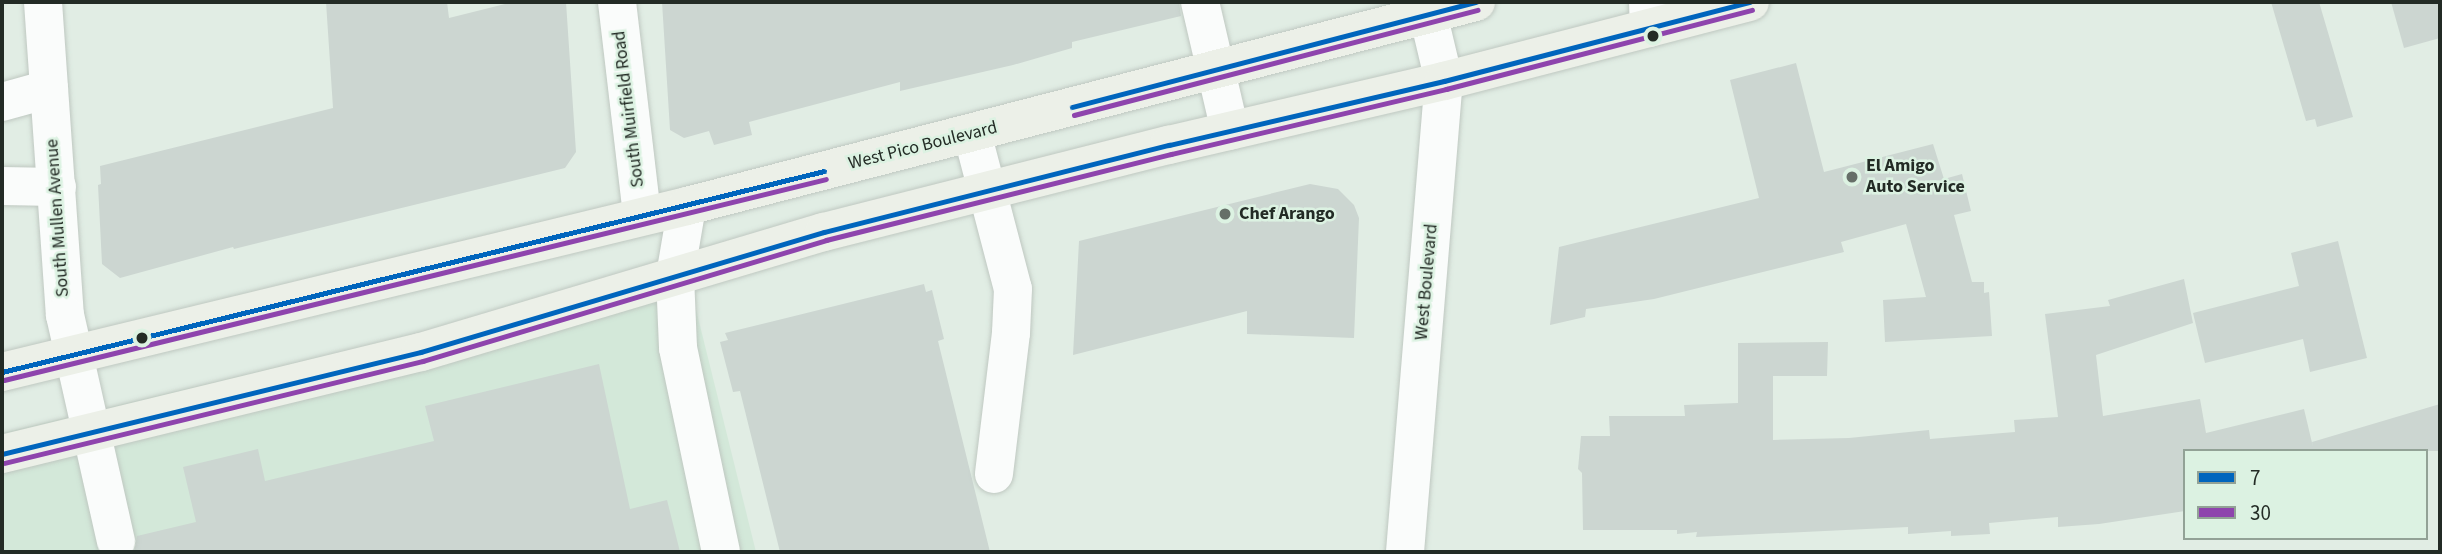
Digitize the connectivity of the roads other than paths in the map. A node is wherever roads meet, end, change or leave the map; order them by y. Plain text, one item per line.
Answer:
1 (43, 2) edge
2 (617, 2) edge
3 (1200, 2) edge
4 (1476, 2) edge
5 (1749, 2) edge
6 (1429, 14) junction
7 (1649, 15) edge
8 (1215, 69) junction
9 (1444, 81) junction
10 (49, 89) junction
11 (2, 102) edge
12 (1230, 131) junction
13 (972, 133) junction
14 (2, 187) edge
15 (57, 187) junction
16 (986, 191) junction
17 (687, 206) junction
18 (642, 216) junction
19 (675, 276) junction
20 (73, 356) junction
21 (2, 372) edge
22 (91, 433) junction
23 (2, 454) edge
24 (994, 474) dead end
25 (116, 541) dead end
26 (721, 552) edge
27 (1405, 552) edge

1 - 10 street, South Mullen Avenue
2 - 18 street, South Muirfield Road
3 - 8 street
4 - 6 main road, West Pico Boulevard
5 - 7 main road
6 - 8 main road, West Pico Boulevard
6 - 9 street, West Boulevard
7 - 9 main road
8 - 12 street
8 - 13 main road, West Pico Boulevard
9 - 12 main road
9 - 27 street, West Boulevard
10 - 11 street
10 - 15 street, South Mullen Avenue
12 - 16 main road
13 - 16 street
13 - 17 main road, West Pico Boulevard
14 - 15 street
15 - 20 street, South Mullen Avenue
16 - 19 main road
16 - 24 street
17 - 18 main road, West Pico Boulevard
17 - 19 street
18 - 20 main road, West Pico Boulevard
19 - 22 main road
19 - 26 street
20 - 21 main road, West Pico Boulevard
20 - 22 street, South Mullen Avenue
22 - 23 main road
22 - 25 street, South Mullen Avenue

